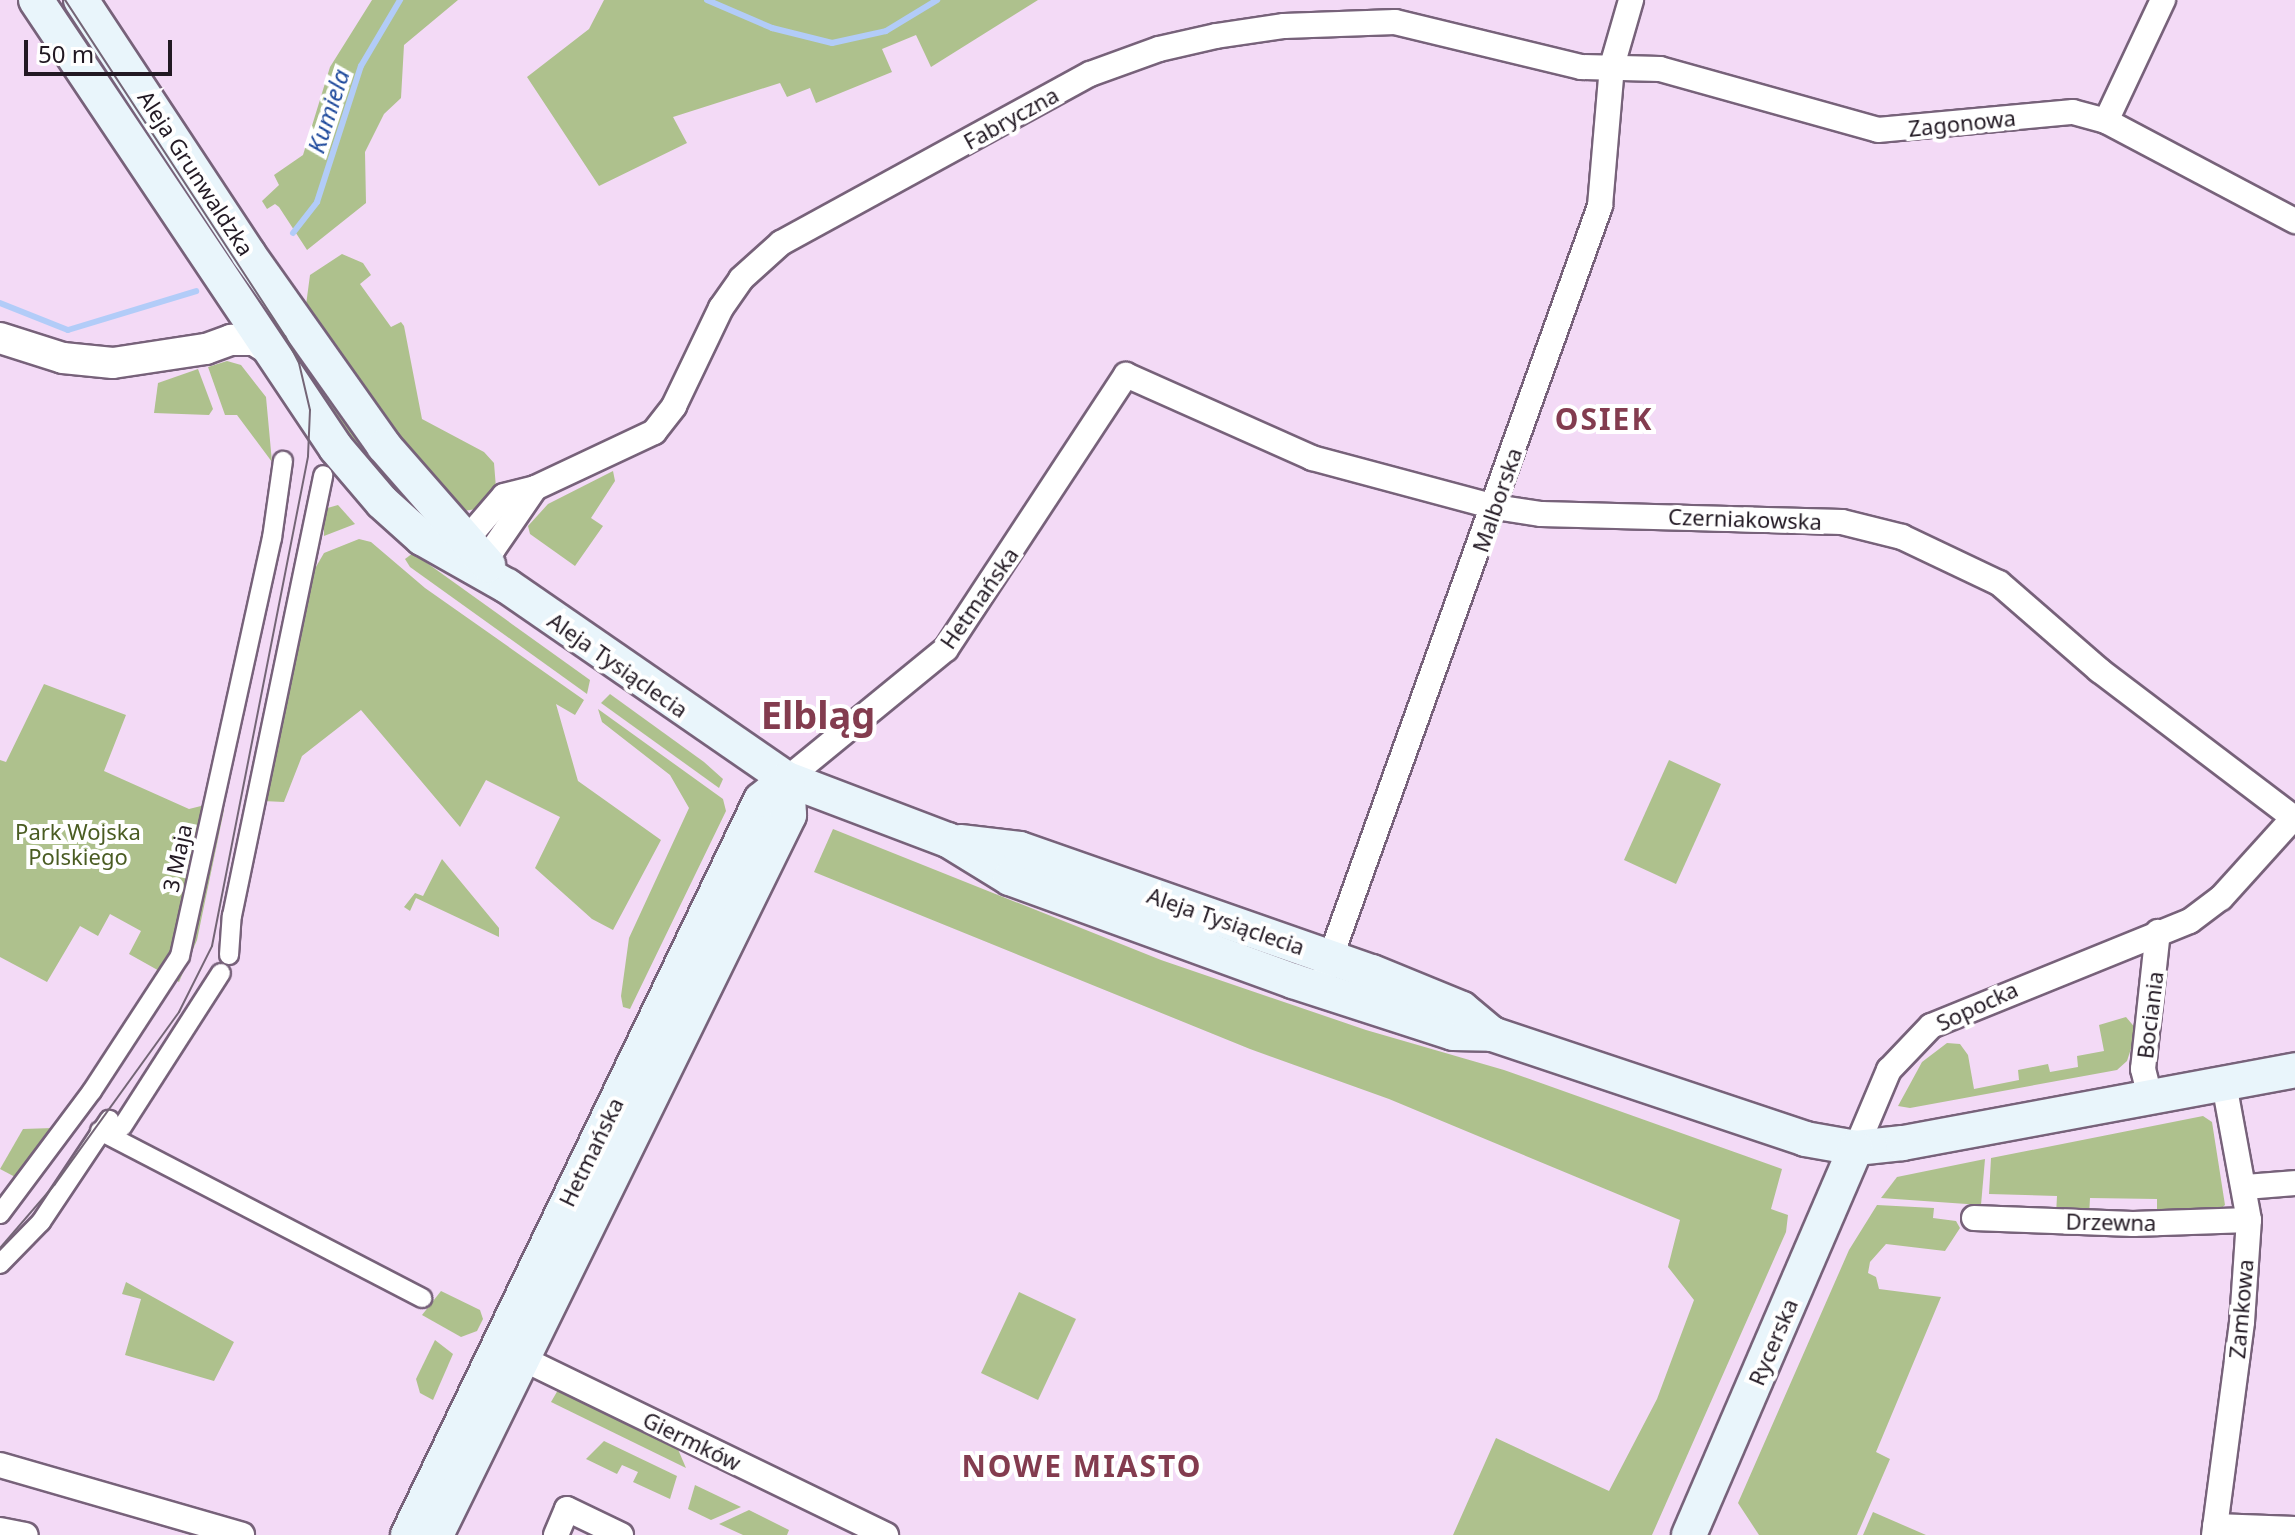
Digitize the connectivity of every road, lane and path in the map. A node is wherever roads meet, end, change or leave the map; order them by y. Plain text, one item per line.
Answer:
1 (36, 0) edge
2 (81, 0) edge
3 (1631, 0) edge
4 (2163, 0) edge
5 (1612, 66) junction
6 (2106, 121) junction
7 (2295, 221) edge
8 (239, 302) junction
9 (284, 306) joint
10 (0, 338) edge
11 (270, 350) junction
12 (157, 358) junction
13 (1126, 375) joint
14 (283, 461) dead end
15 (323, 475) dead end
16 (1495, 507) junction
17 (472, 554) junction
18 (787, 779) junction
19 (2294, 817) edge
20 (948, 840) junction
21 (2158, 932) junction
22 (229, 955) dead end
23 (1331, 957) junction
24 (221, 973) dead end
25 (1319, 990) junction
26 (1492, 1034) junction
27 (2295, 1070) edge
28 (2208, 1087) junction
29 (2150, 1097) junction
30 (110, 1126) junction
31 (1856, 1148) junction
32 (2295, 1183) edge
33 (2245, 1187) junction
34 (0, 1214) edge
35 (1974, 1218) dead end
36 (2249, 1220) junction
37 (0, 1264) edge
38 (422, 1298) dead end
39 (510, 1353) junction
40 (0, 1465) edge
41 (2295, 1529) edge
42 (0, 1530) edge
43 (29, 1530) edge
44 (2214, 1530) edge
45 (615, 1534) edge
46 (242, 1535) edge
47 (408, 1535) edge
48 (436, 1535) edge
49 (556, 1535) edge
50 (886, 1535) edge
51 (1689, 1535) edge

1 - 8 main road, Aleja Grunwaldzka
2 - 9 main road, Aleja Grunwaldzka
3 - 5 street, Malborska
4 - 6 street
5 - 6 street, Zagonowa
5 - 16 street, Malborska
5 - 17 street, Fabryczna
6 - 7 street, Zagonowa
8 - 11 main road, Aleja Tysiąclecia
8 - 12 street
9 - 17 main road, Aleja Tysiąclecia
10 - 12 street
11 - 12 street
11 - 17 main road, Aleja Tysiąclecia
13 - 16 street, Czerniakowska
13 - 18 street, Hetmańska
14 - 34 street, 3 Maja
15 - 22 street
16 - 19 street, Czerniakowska
16 - 23 street, Malborska
17 - 18 main road, Aleja Tysiąclecia
18 - 20 main road, Aleja Tysiąclecia
18 - 39 main road, Hetmańska
19 - 21 street
20 - 23 main road, Aleja Tysiąclecia
20 - 25 main road, Aleja Tysiąclecia
21 - 29 street, Bociania
21 - 31 street, Sopocka
23 - 25 street, Malborska
23 - 26 main road, Aleja Tysiąclecia
24 - 30 street
25 - 26 main road, Aleja Tysiąclecia
26 - 31 main road, Aleja Tysiąclecia
27 - 28 main road, Aleja Tysiąclecia
28 - 29 main road, Aleja Tysiąclecia
28 - 33 street, Zamkowa
29 - 31 main road, Aleja Tysiąclecia
30 - 37 street
30 - 38 street
31 - 51 main road, Rycerska
32 - 33 street
33 - 36 street, Zamkowa
35 - 36 street, Drzewna
36 - 44 street, Zamkowa
39 - 47 main road, Hetmańska
39 - 48 main road, Hetmańska
39 - 50 street, Giermków
40 - 46 street
41 - 44 street
42 - 43 street
45 - 49 street

